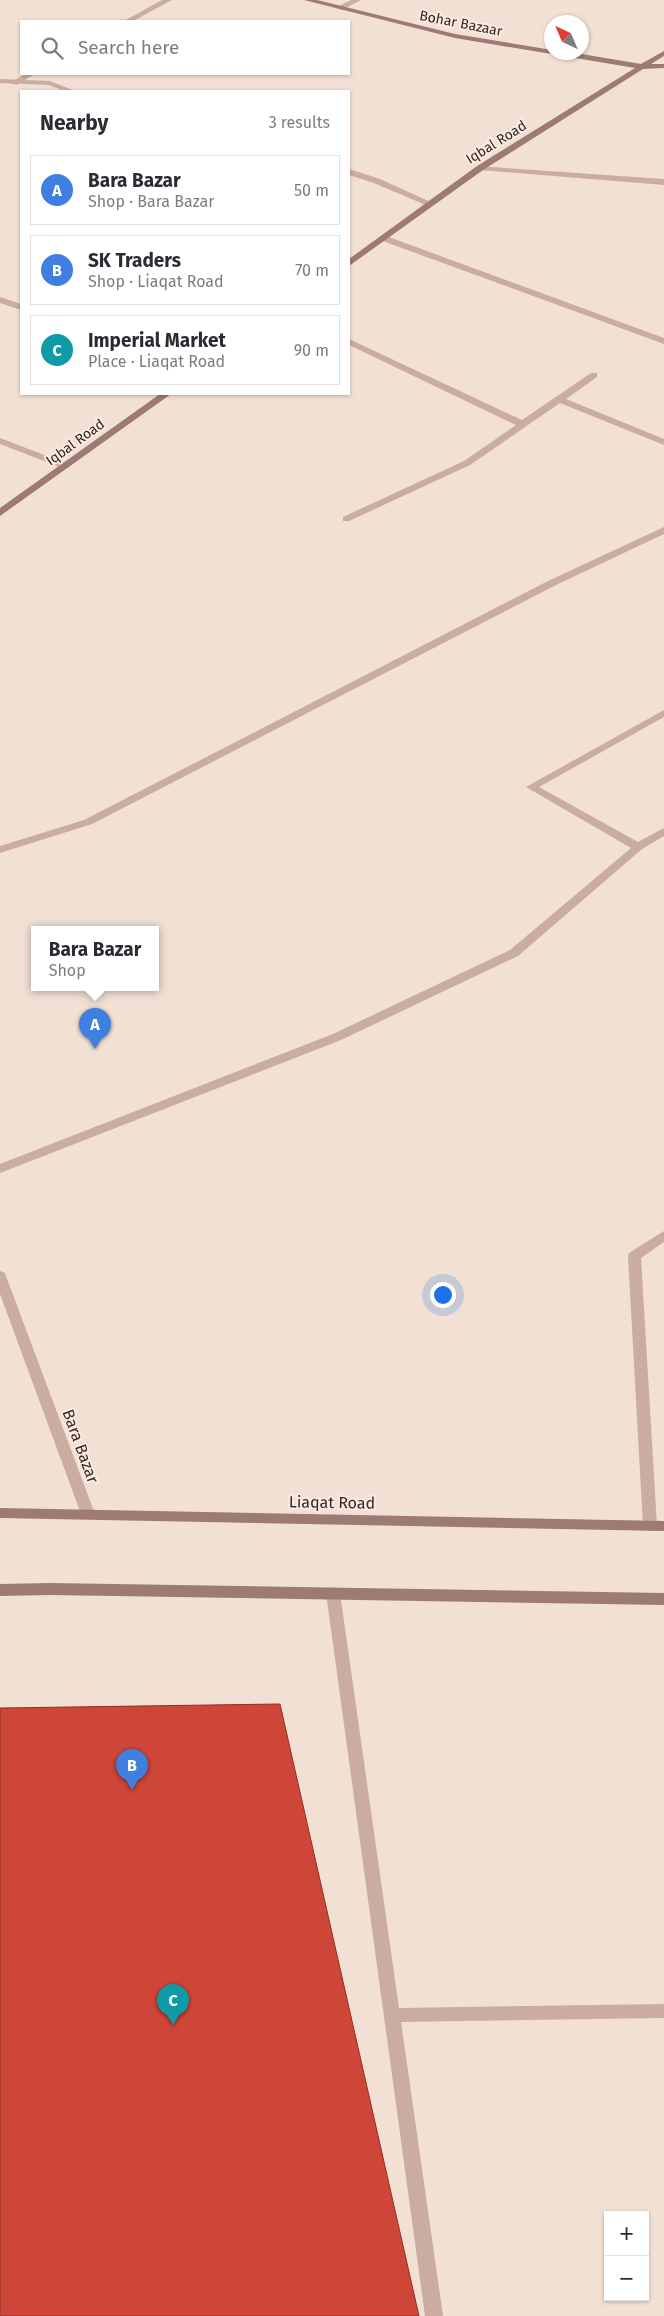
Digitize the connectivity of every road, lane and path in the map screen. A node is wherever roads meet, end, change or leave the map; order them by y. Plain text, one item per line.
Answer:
1 (168, 0) edge
2 (308, 0) edge
3 (357, 0) edge
4 (339, 8) junction
5 (130, 20) edge
6 (544, 51) edge
7 (664, 53) edge
8 (589, 58) edge
9 (664, 66) edge
10 (643, 67) junction
11 (29, 75) edge
12 (0, 81) edge
13 (14, 83) junction
14 (68, 90) edge
15 (480, 168) junction
16 (350, 172) edge
17 (664, 182) edge
18 (431, 204) junction
19 (383, 238) junction
20 (350, 262) edge
21 (0, 300) edge
22 (20, 307) edge
23 (664, 341) edge
24 (350, 342) edge
25 (594, 374) dead end
26 (165, 395) edge
27 (558, 400) junction
28 (522, 424) junction
29 (0, 441) edge
30 (664, 442) edge
31 (65, 466) junction
32 (0, 513) edge
33 (346, 519) dead end
34 (664, 530) edge
35 (664, 713) edge
36 (664, 831) edge
37 (638, 848) junction
38 (0, 850) edge
39 (0, 1169) edge
40 (664, 1236) edge
41 (0, 1276) edge
42 (0, 1513) edge
43 (88, 1514) junction
44 (657, 1526) edge
45 (0, 1590) edge
46 (333, 1594) junction
47 (664, 1599) edge
48 (664, 2011) edge
49 (392, 2015) junction
50 (434, 2316) edge

1 - 5 street
2 - 4 street, Bohar Bazaar
3 - 4 street
4 - 6 street, Bohar Bazaar
7 - 10 street, Iqbal Road
8 - 10 street, Bohar Bazaar
9 - 10 street, Bohar Bazaar
10 - 15 street, Iqbal Road
11 - 13 street
12 - 13 street
13 - 14 street
15 - 17 street
15 - 18 street, Iqbal Road
16 - 18 street
18 - 19 street, Iqbal Road
19 - 20 street, Iqbal Road
19 - 23 street
21 - 22 street
24 - 28 street
25 - 27 street
26 - 31 street, Iqbal Road
27 - 28 street
27 - 30 street
28 - 33 street
29 - 31 street
31 - 32 street, Iqbal Road
34 - 38 street
35 - 37 street
36 - 37 street
37 - 39 street
40 - 44 street
41 - 43 street, Bara Bazar
42 - 43 street, Liaqat Road
43 - 44 street, Liaqat Road
45 - 46 street
46 - 47 street
46 - 49 street
48 - 49 street
49 - 50 street

